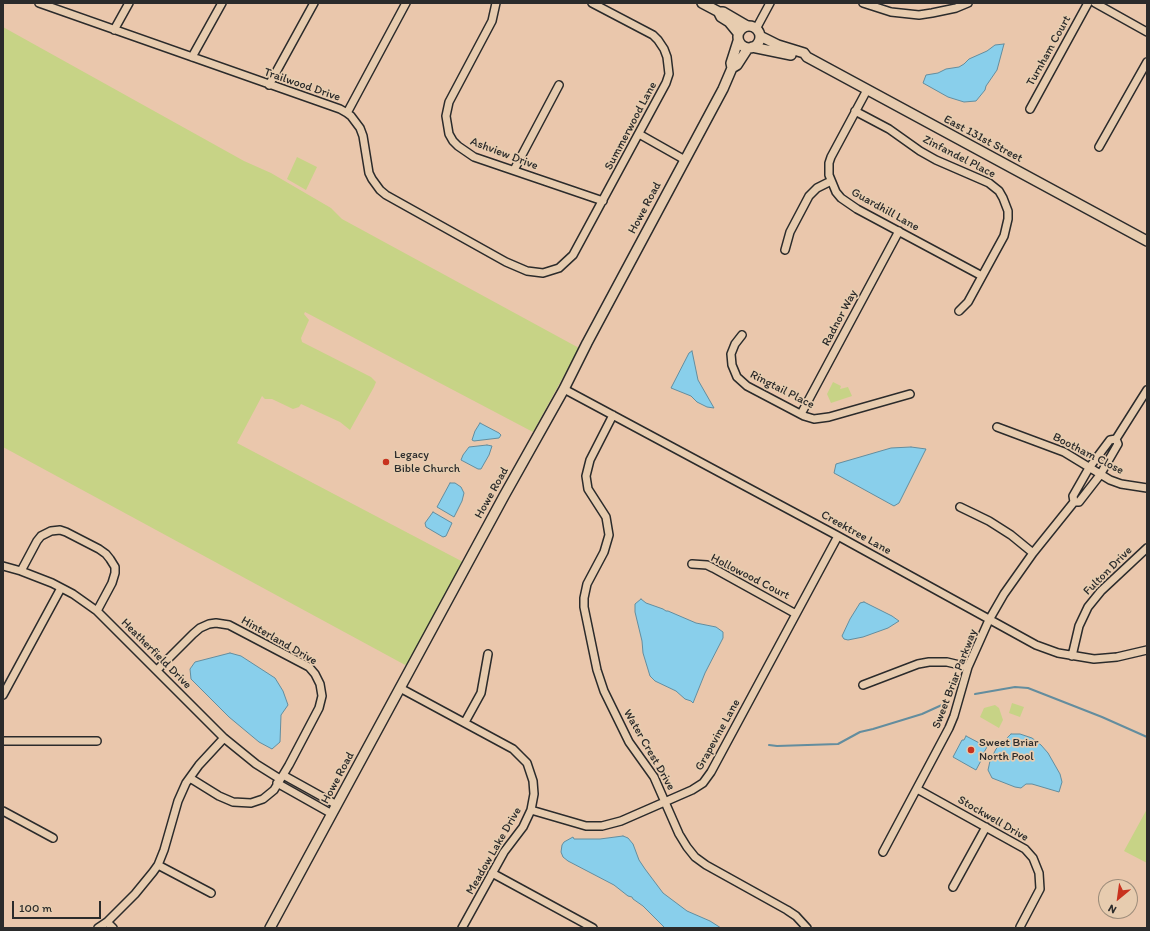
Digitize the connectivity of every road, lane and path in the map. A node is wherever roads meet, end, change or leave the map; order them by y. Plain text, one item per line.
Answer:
1 (39, 3) edge
2 (129, 3) edge
3 (222, 3) edge
4 (314, 3) edge
5 (406, 3) edge
6 (496, 3) edge
7 (592, 3) edge
8 (702, 3) edge
9 (770, 3) edge
10 (863, 3) edge
11 (968, 3) edge
12 (1088, 3) edge
13 (1095, 3) edge
14 (719, 12) junction
15 (114, 30) junction
16 (754, 30) junction
17 (1147, 32) edge
18 (738, 37) junction
19 (750, 48) junction
20 (192, 57) junction
21 (807, 58) junction
22 (1147, 62) edge
23 (732, 68) junction
24 (269, 85) junction
25 (559, 85) dead end
26 (867, 90) junction
27 (1030, 109) dead end
28 (855, 111) junction
29 (346, 113) junction
30 (639, 134) junction
31 (1100, 147) dead end
32 (685, 160) junction
33 (514, 170) junction
34 (831, 181) junction
35 (603, 201) junction
36 (899, 231) junction
37 (1147, 241) edge
38 (785, 250) dead end
39 (543, 273) joint
40 (982, 276) junction
41 (959, 311) dead end
42 (742, 335) dead end
43 (564, 389) junction
44 (1147, 390) edge
45 (910, 394) dead end
46 (801, 414) junction
47 (613, 415) junction
48 (997, 427) dead end
49 (1116, 439) junction
50 (1089, 468) junction
51 (1100, 475) junction
52 (1147, 488) edge
53 (1074, 502) junction
54 (960, 507) dead end
55 (838, 536) junction
56 (1147, 548) edge
57 (1033, 553) junction
58 (692, 564) dead end
59 (3, 566) edge
60 (21, 571) junction
61 (61, 588) junction
62 (97, 611) junction
63 (796, 614) junction
64 (989, 620) junction
65 (1147, 650) edge
66 (488, 654) dead end
67 (1072, 656) junction
68 (968, 667) junction
69 (157, 670) junction
70 (863, 685) dead end
71 (400, 688) junction
72 (3, 695) edge
73 (465, 722) junction
74 (224, 738) junction
75 (3, 741) edge
76 (97, 741) dead end
77 (190, 778) junction
78 (280, 779) junction
79 (917, 789) junction
80 (666, 802) junction
81 (337, 805) junction
82 (531, 810) junction
83 (3, 811) edge
84 (332, 814) junction
85 (986, 827) junction
86 (53, 838) dead end
87 (883, 852) dead end
88 (158, 865) junction
89 (492, 873) junction
90 (953, 887) dead end
91 (211, 893) dead end
92 (107, 922) junction
93 (1020, 927) dead end
94 (98, 928) edge
95 (113, 928) edge
96 (270, 928) edge
97 (462, 928) edge
98 (593, 928) edge
99 (807, 928) edge

1 - 15 street, Trailwood Drive
2 - 15 street
3 - 20 street
4 - 24 street
5 - 29 street
6 - 33 street, Ashview Drive
7 - 30 street, Summerwood Lane
8 - 14 street, East 131st Street
9 - 16 street
10 - 11 street
12 - 27 street, Turnham Court
13 - 17 street
14 - 16 street, East 131st Street
14 - 18 street, East 131st Street
15 - 20 street, Trailwood Drive
16 - 18 street
16 - 19 street
16 - 21 street, East 131st Street
18 - 19 street
18 - 23 street, Howe Road
19 - 21 street, East 131st Street
19 - 23 street, Howe Road
20 - 24 street, Trailwood Drive
21 - 26 street, East 131st Street
22 - 31 street
23 - 32 street, Howe Road
24 - 29 street, Trailwood Drive
25 - 33 street
26 - 28 street
26 - 37 street, East 131st Street
28 - 34 street
28 - 40 street, Zinfandel Place
29 - 39 street, Trailwood Drive
30 - 32 street
30 - 35 street, Summerwood Lane
32 - 43 street, Howe Road
33 - 35 street, Ashview Drive
34 - 36 street, Guardhill Lane
34 - 38 street
35 - 39 street, Summerwood Lane
36 - 40 street, Guardhill Lane
36 - 46 street, Radnor Way
40 - 41 street, Zinfandel Place
42 - 46 street, Ringtail Place
43 - 47 street, Creektree Lane
43 - 71 street, Howe Road
44 - 49 street, Sweet Briar Parkway
45 - 46 street, Ringtail Place
47 - 55 street, Creektree Lane
47 - 80 street, Water Crest Drive
48 - 50 street, Bootham Close
49 - 50 street, Sweet Briar Parkway
49 - 51 street, Sweet Briar Parkway
50 - 51 street, Bootham Close
50 - 53 street, Sweet Briar Parkway
51 - 52 street, Bootham Close
51 - 53 street, Sweet Briar Parkway
53 - 57 street, Sweet Briar Parkway
54 - 57 street
55 - 63 street, Grapevine Lane
55 - 64 street, Creektree Lane
56 - 67 street, Fulton Drive
57 - 64 street, Sweet Briar Parkway
58 - 63 street, Hollowood Court
59 - 60 street, Heatherfield Drive
60 - 61 street, Heatherfield Drive
60 - 62 street
61 - 62 street, Heatherfield Drive
61 - 72 street
62 - 69 street, Heatherfield Drive
63 - 80 street, Grapevine Lane
64 - 67 street, Creektree Lane
64 - 68 street, Sweet Briar Parkway
65 - 67 street, Creektree Lane
66 - 73 street
68 - 70 street
68 - 79 street, Sweet Briar Parkway
69 - 74 street, Heatherfield Drive
69 - 78 street, Hinterland Drive
71 - 73 street, Meadow Lake Drive
71 - 81 street, Howe Road
73 - 82 street, Meadow Lake Drive
74 - 77 street
74 - 78 street, Heatherfield Drive
75 - 76 street
77 - 78 street, Hinterland Drive
77 - 88 street
78 - 81 street, Heatherfield Drive
78 - 84 street, Heatherfield Drive
79 - 85 street, Stockwell Drive
79 - 87 street, Sweet Briar Parkway
80 - 82 street, Grapevine Lane
80 - 99 street, Water Crest Drive
81 - 84 street, Howe Road
82 - 89 street, Meadow Lake Drive
83 - 86 street
84 - 96 street, Howe Road
85 - 90 street
85 - 93 street, Stockwell Drive
88 - 91 street
88 - 92 street
89 - 97 street, Meadow Lake Drive
89 - 98 street
92 - 94 street
92 - 95 street

